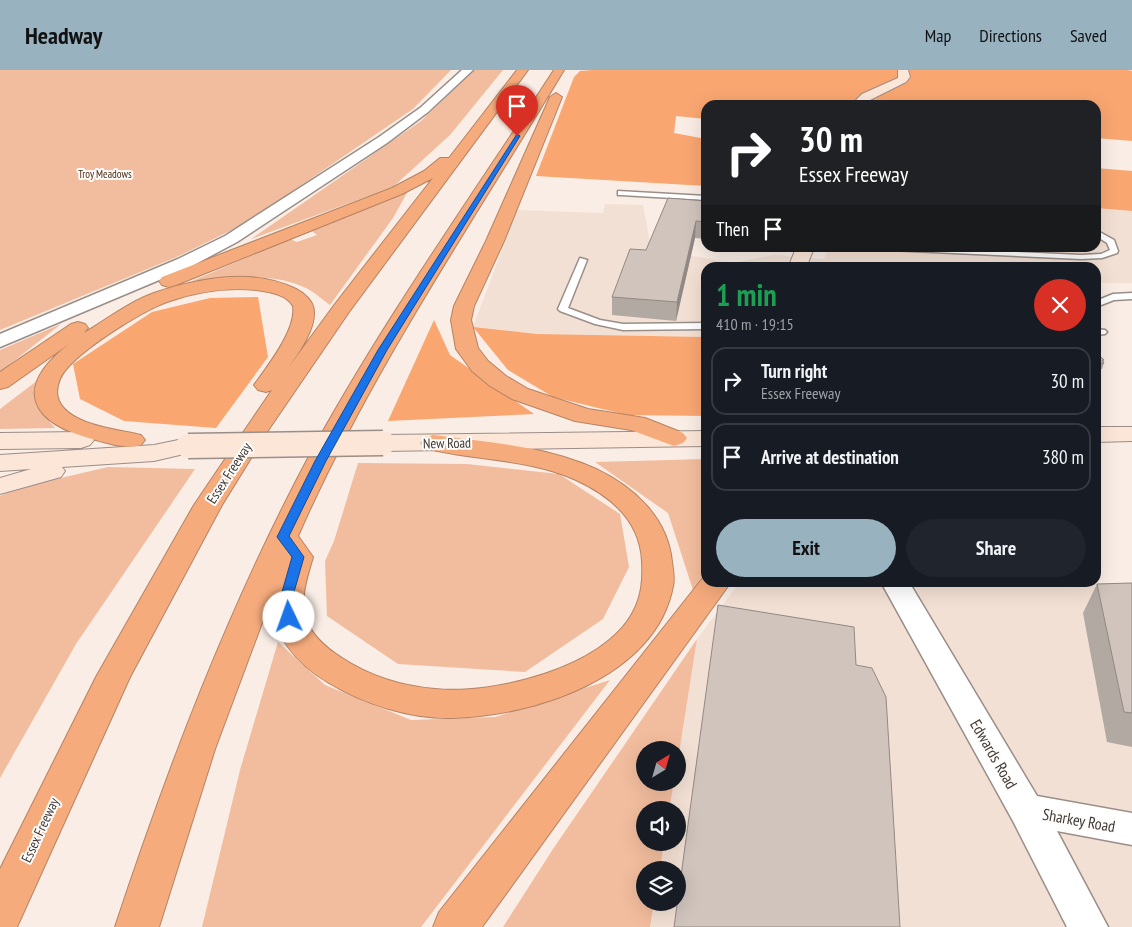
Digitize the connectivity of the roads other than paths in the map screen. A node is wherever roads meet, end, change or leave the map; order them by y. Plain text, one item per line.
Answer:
1 (468, 70) edge
2 (523, 70) edge
3 (903, 70) edge
4 (558, 71) edge
5 (862, 100) edge
6 (468, 144) junction
7 (621, 193) dead end
8 (701, 198) edge
9 (1101, 235) edge
10 (975, 252) edge
11 (583, 260) dead end
12 (1132, 296) edge
13 (1101, 302) edge
14 (701, 326) edge
15 (0, 341) edge
16 (80, 345) junction
17 (0, 382) edge
18 (0, 399) edge
19 (1132, 434) edge
20 (1101, 435) edge
21 (674, 438) junction
22 (701, 438) edge
23 (0, 441) edge
24 (433, 443) junction
25 (127, 448) junction
26 (0, 463) edge
27 (0, 486) edge
28 (208, 505) junction
29 (283, 537) junction
30 (712, 587) edge
31 (899, 587) edge
32 (1026, 810) junction
33 (1132, 829) edge
34 (0, 915) edge
35 (136, 927) edge
36 (456, 927) edge
37 (1088, 927) edge

1 - 15 street
2 - 6 highway, Essex Freeway
3 - 5 main road
4 - 21 highway
4 - 29 highway
6 - 17 highway
6 - 28 highway, Essex Freeway
7 - 8 lane
9 - 10 lane
11 - 14 lane
12 - 13 lane
16 - 18 highway
16 - 25 highway
16 - 28 highway
19 - 20 main road
21 - 22 main road, New Road
21 - 24 main road, New Road
23 - 25 main road, New Road
24 - 25 main road, New Road, bridge
24 - 29 highway
25 - 26 main road, New Road
25 - 27 main road
28 - 34 highway, Essex Freeway
29 - 35 highway
30 - 36 highway
31 - 32 street, Edwards Road
32 - 33 street, Sharkey Road
32 - 37 street, Edwards Road

